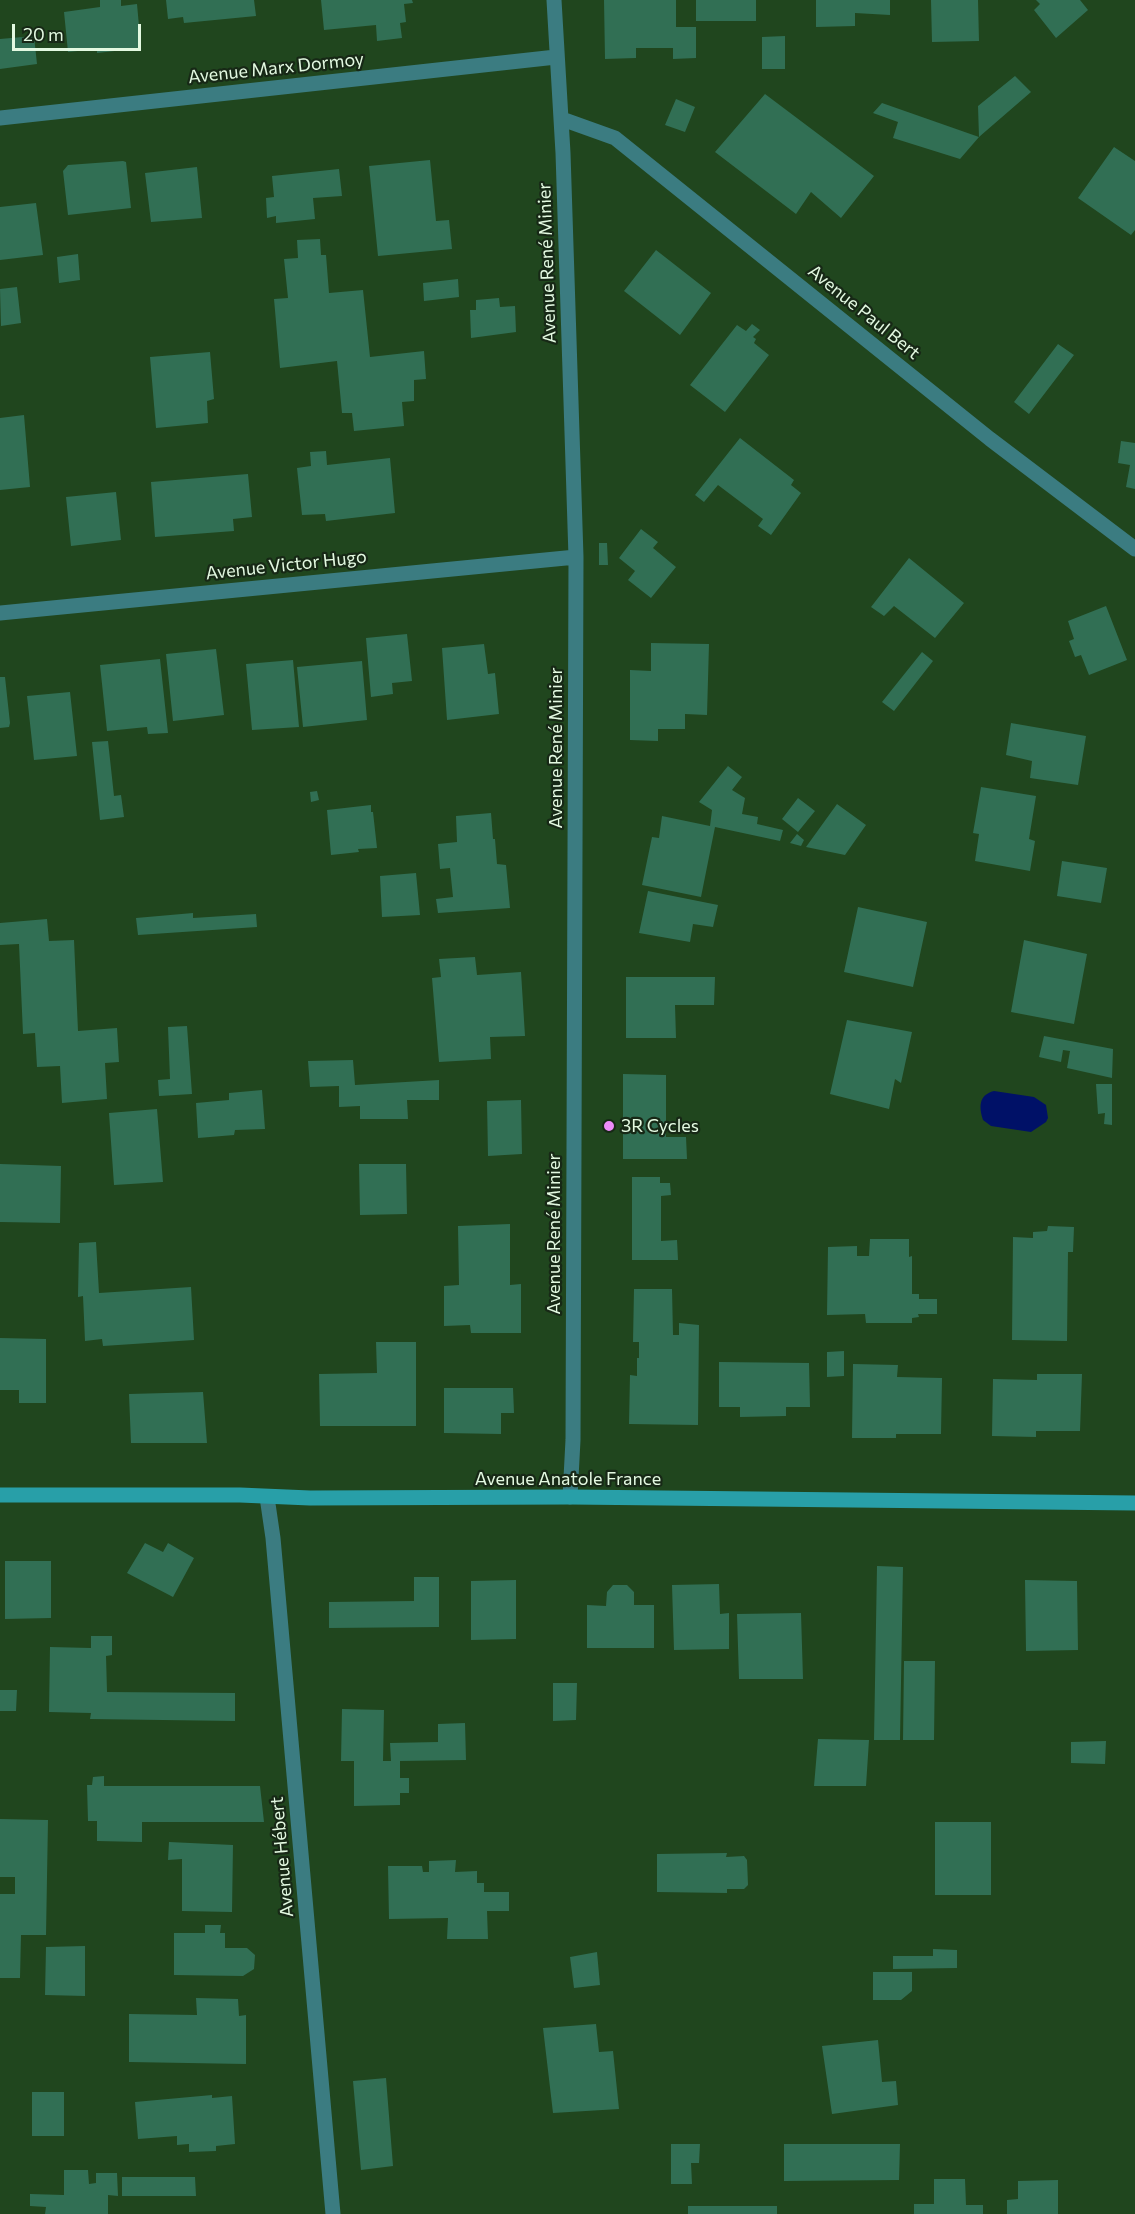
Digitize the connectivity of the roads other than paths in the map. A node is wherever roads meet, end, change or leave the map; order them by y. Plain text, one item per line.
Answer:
1 (554, 0) edge
2 (556, 57) junction
3 (0, 118) edge
4 (562, 119) junction
5 (1135, 549) edge
6 (576, 556) junction
7 (0, 614) edge
8 (0, 1495) edge
9 (267, 1497) junction
10 (570, 1497) junction
11 (1135, 1503) edge
12 (333, 2214) edge

1 - 2 street, Avenue René Minier
2 - 3 street, Avenue Marx Dormoy
2 - 4 street, Avenue René Minier
4 - 5 street, Avenue Paul Bert
4 - 6 street, Avenue René Minier
6 - 7 street, Avenue Victor Hugo
6 - 10 street, Avenue René Minier
8 - 9 street, Avenue Anatole France
9 - 10 street, Avenue Anatole France
9 - 12 street, Avenue Hébert
10 - 11 street, Avenue Anatole France

